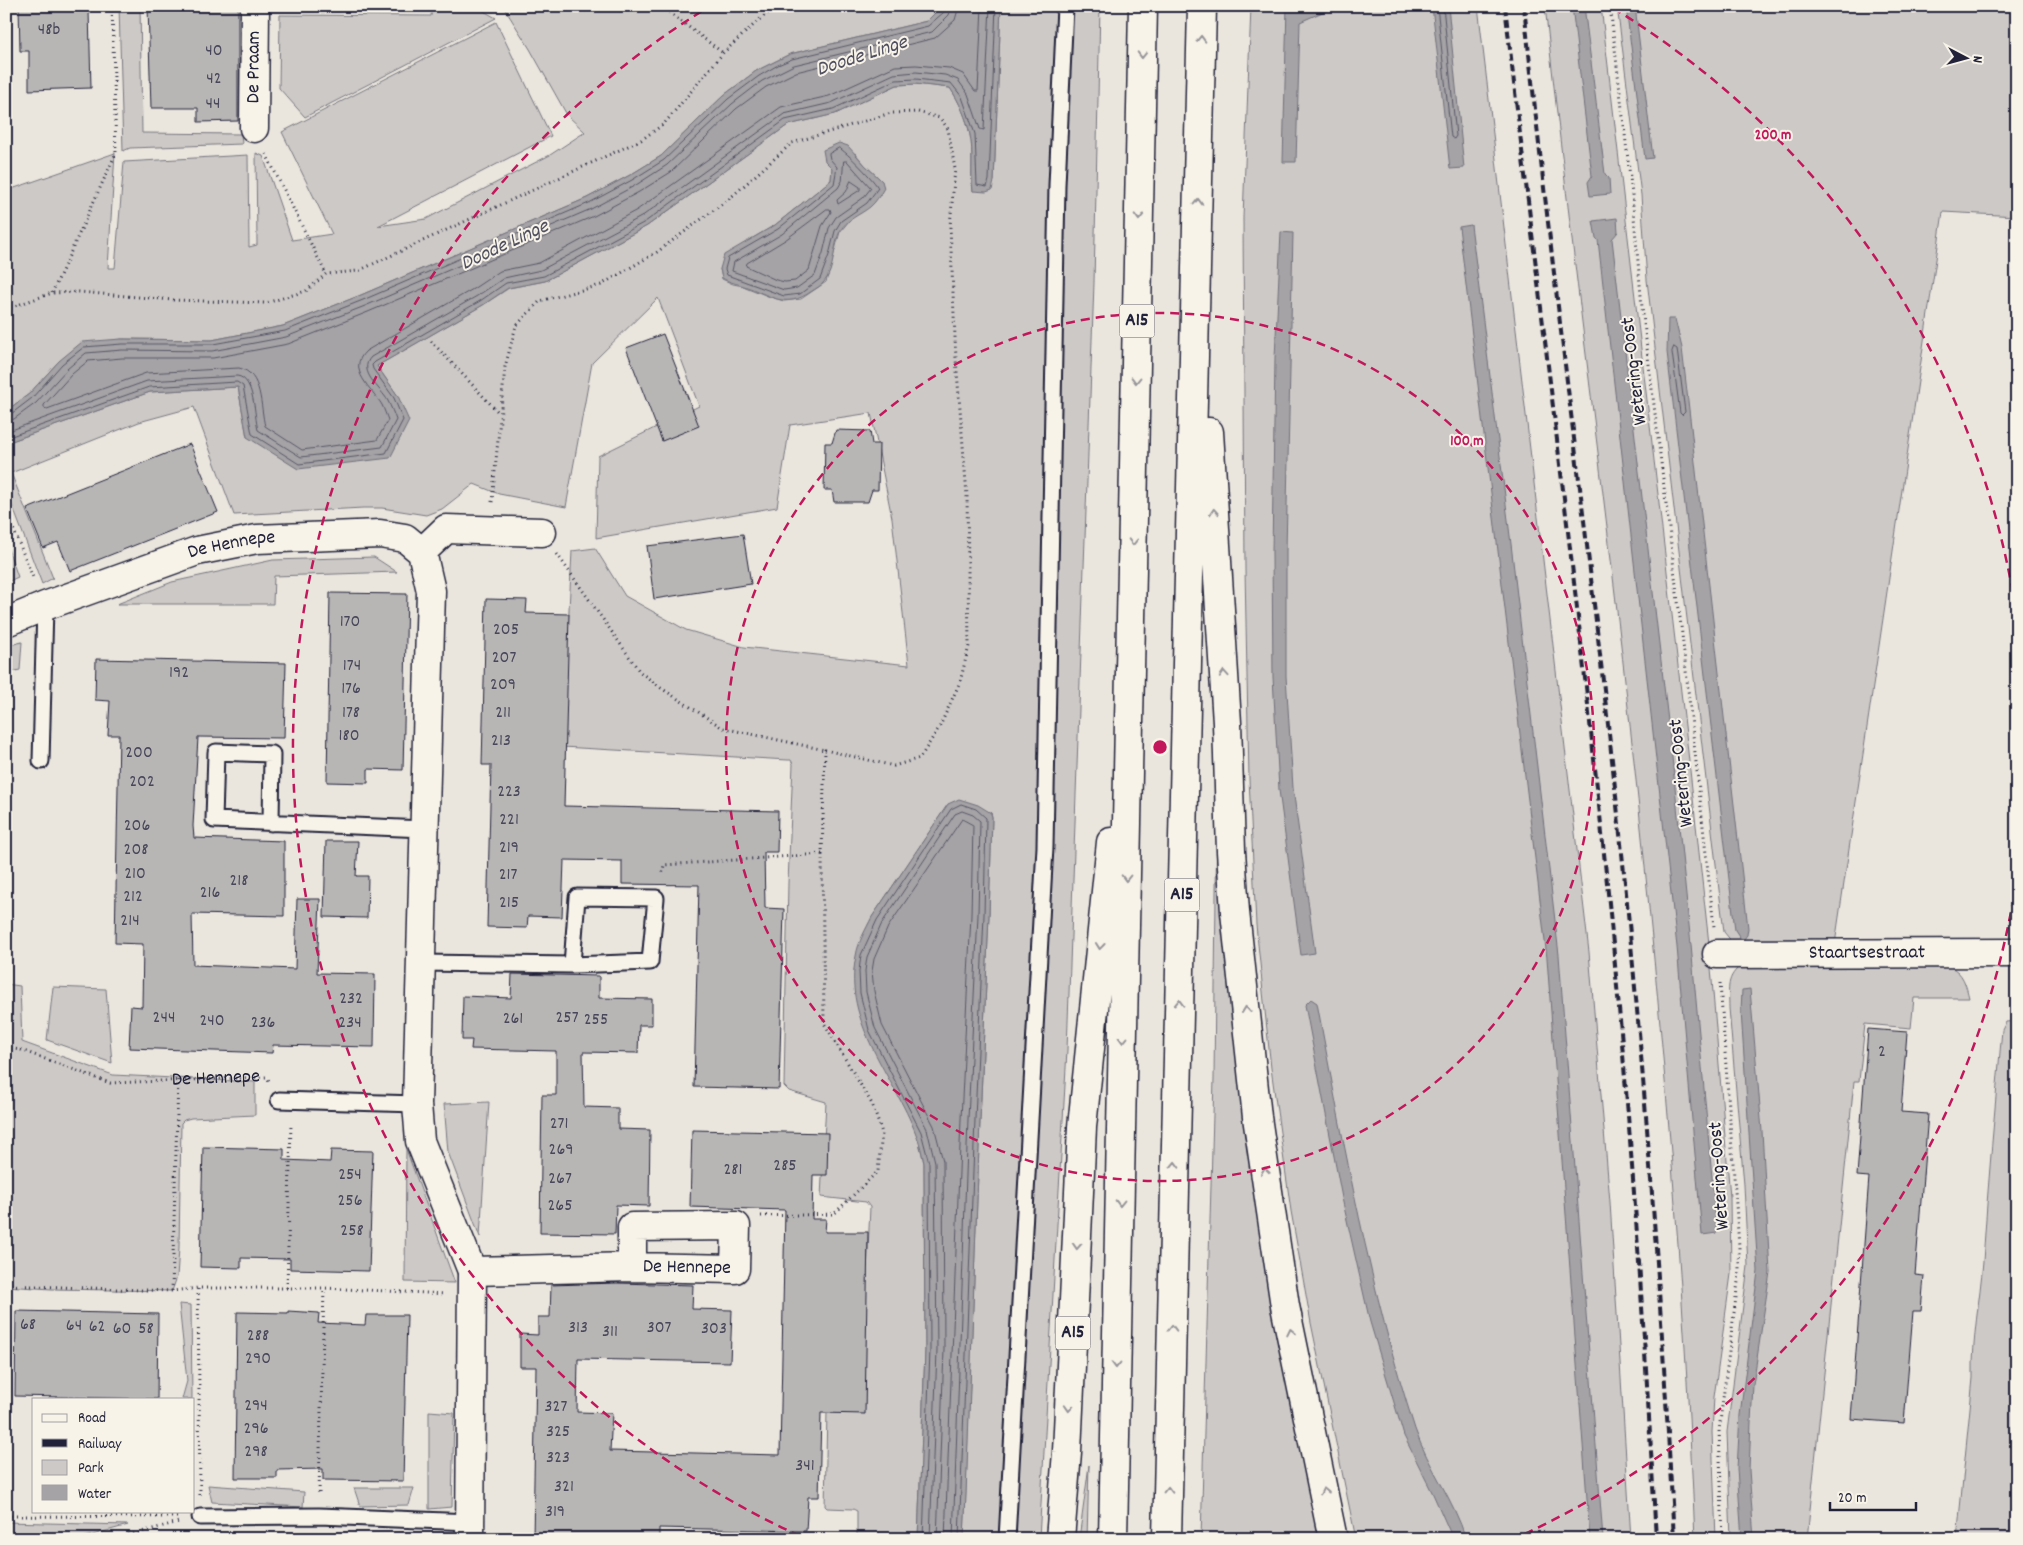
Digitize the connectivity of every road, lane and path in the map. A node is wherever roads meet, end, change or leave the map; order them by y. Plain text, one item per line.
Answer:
1 (112, 6) edge
2 (256, 6) edge
3 (661, 6) edge
4 (777, 6) edge
5 (1065, 6) edge
6 (1143, 6) edge
7 (1202, 6) edge
8 (1610, 6) edge
9 (723, 53) junction
10 (254, 128) joint
11 (1197, 250) junction
12 (326, 274) junction
13 (52, 293) junction
14 (6, 309) edge
15 (431, 341) dead end
16 (499, 414) junction
17 (6, 511) edge
18 (490, 530) junction
19 (542, 532) joint
20 (422, 552) junction
21 (45, 606) junction
22 (6, 622) edge
23 (1131, 636) junction
24 (825, 750) junction
25 (40, 761) dead end
26 (271, 823) junction
27 (424, 829) junction
28 (822, 854) junction
29 (656, 898) junction
30 (2017, 953) edge
31 (1717, 954) junction
32 (421, 963) junction
33 (572, 965) junction
34 (6, 1048) edge
35 (178, 1080) junction
36 (285, 1101) junction
37 (417, 1104) junction
38 (736, 1226) junction
39 (632, 1267) junction
40 (472, 1284) junction
41 (6, 1285) edge
42 (198, 1288) junction
43 (286, 1288) junction
44 (324, 1288) junction
45 (172, 1292) junction
46 (6, 1516) edge
47 (319, 1516) junction
48 (200, 1517) junction
49 (470, 1530) edge
50 (114, 1539) edge
51 (1007, 1539) edge
52 (1060, 1539) edge
53 (1113, 1539) edge
54 (1167, 1539) edge
55 (1333, 1539) edge
56 (1723, 1539) edge

1 - 13 path
2 - 10 main road, De Praam
3 - 9 path
4 - 9 path
5 - 51 lane
6 -> 23 main road, A15
11 -> 7 main road, A15
8 - 31 path, Wetering-Oost
9 - 12 path
10 - 12 path
54 -> 11 main road, A15
55 -> 11 main road, A15
12 - 13 path
13 - 14 path
15 - 16 path
16 - 18 path
16 - 24 path
17 - 21 path
18 - 19 main road
18 - 20 main road
19 - 24 path
20 - 21 main road, De Hennepe
20 - 27 main road
21 - 22 main road, De Hennepe
21 - 25 lane
23 -> 52 main road, A15
23 -> 53 main road, A15
24 - 28 path
26 - 26 lane
26 - 27 lane
27 - 32 main road
28 - 29 path
28 - 38 path
29 - 33 lane
29 - 33 lane
30 - 31 main road, Staartsestraat
31 - 56 path, Wetering-Oost
32 - 33 lane
32 - 37 main road
34 - 35 path, De Hennepe
35 - 36 path, De Hennepe
35 - 45 path
36 - 37 lane
36 - 43 path
37 - 40 main road
38 - 39 main road, De Hennepe
38 - 39 main road, De Hennepe
39 - 40 main road, De Hennepe
40 - 44 path
40 - 49 main road
41 - 45 path
42 - 43 path
42 - 45 path
42 - 48 path
43 - 44 path
44 - 47 path
46 - 48 path
47 - 48 lane
47 - 49 lane
48 - 50 path

